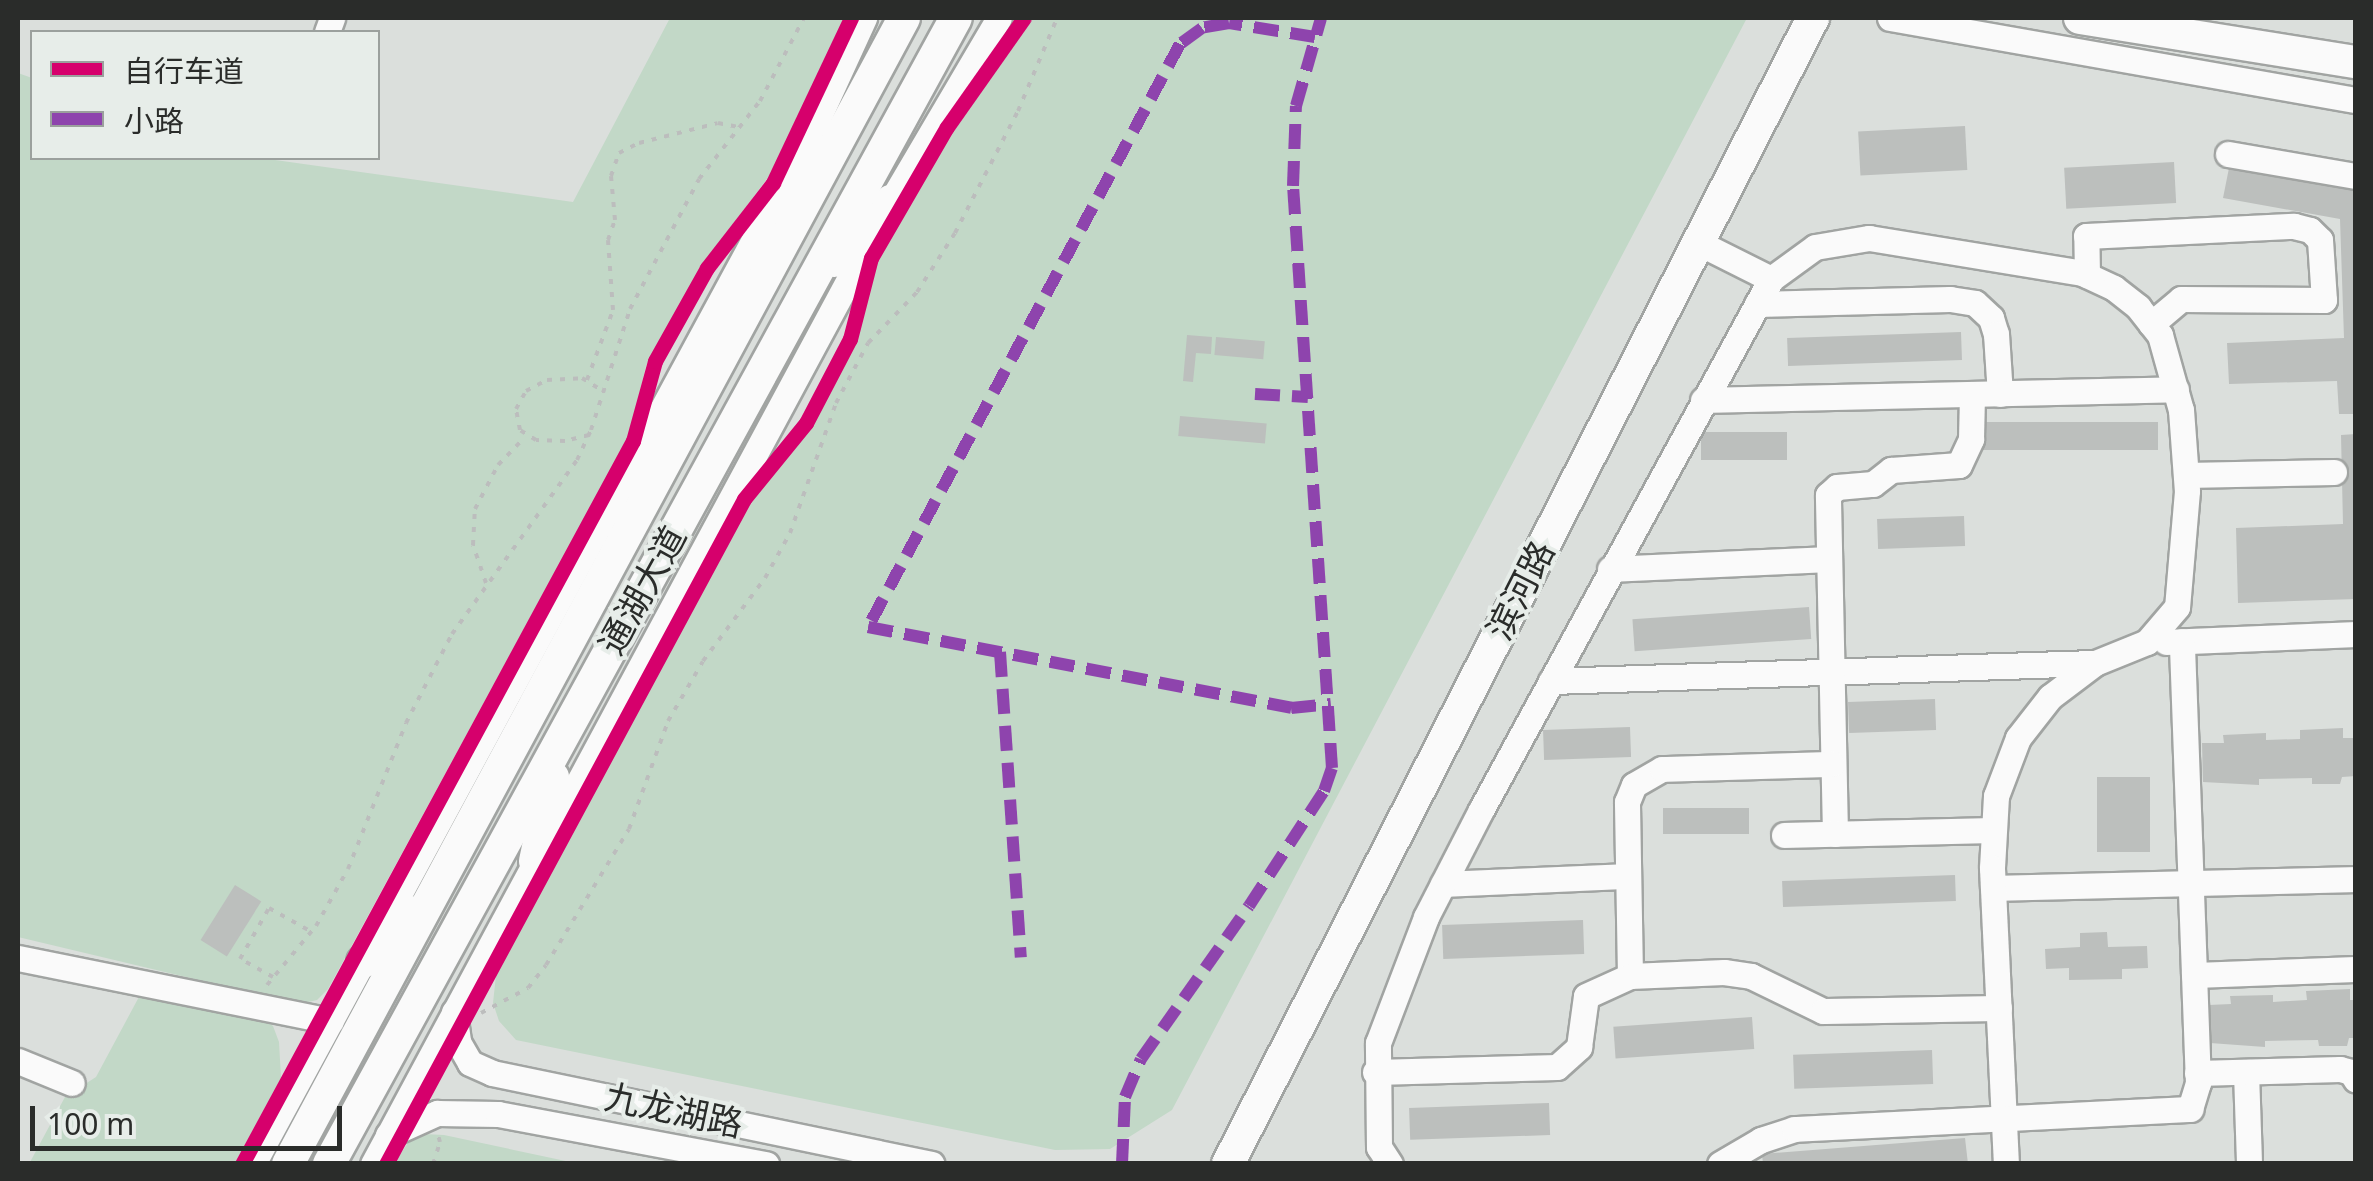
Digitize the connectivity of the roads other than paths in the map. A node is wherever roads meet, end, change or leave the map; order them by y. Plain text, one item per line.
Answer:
1 (864, 18) edge
2 (904, 18) edge
3 (956, 18) edge
4 (1000, 18) edge
5 (1813, 18) edge
6 (1890, 18) edge
7 (2080, 18) edge
8 (2356, 62) edge
9 (2356, 100) edge
10 (2228, 154) dead end
11 (2356, 176) edge
12 (891, 200) junction
13 (1697, 242) junction
14 (2087, 275) junction
15 (1771, 279) junction
16 (806, 289) junction
17 (1756, 304) junction
18 (2151, 324) junction
19 (2176, 389) junction
20 (1972, 394) junction
21 (2000, 394) junction
22 (1703, 400) junction
23 (2334, 472) dead end
24 (2186, 475) junction
25 (1828, 560) junction
26 (1610, 569) junction
27 (2356, 634) edge
28 (2182, 641) junction
29 (2147, 642) junction
30 (2020, 662) junction
31 (2096, 663) junction
32 (1830, 670) junction
33 (1550, 681) junction
34 (2033, 716) junction
35 (562, 737) junction
36 (1832, 764) junction
37 (1991, 830) junction
38 (1834, 834) junction
39 (1784, 835) dead end
40 (535, 861) junction
41 (1628, 876) junction
42 (2356, 879) edge
43 (442, 880) junction
44 (2190, 883) junction
45 (1442, 884) junction
46 (1993, 888) junction
47 (18, 958) edge
48 (362, 962) junction
49 (2356, 970) edge
50 (2194, 975) junction
51 (1630, 976) junction
52 (1999, 1008) junction
53 (331, 1021) junction
54 (457, 1022) junction
55 (18, 1061) edge
56 (1375, 1072) junction
57 (2246, 1072) junction
58 (2197, 1073) junction
59 (2356, 1080) edge
60 (72, 1082) dead end
61 (2005, 1120) junction
62 (388, 1135) junction
63 (253, 1164) edge
64 (288, 1164) edge
65 (329, 1164) edge
66 (373, 1164) edge
67 (766, 1164) edge
68 (932, 1164) edge
69 (1228, 1164) edge
70 (1390, 1164) edge
71 (1720, 1164) edge
72 (2006, 1164) edge
73 (2249, 1164) edge

1 - 48 street
2 - 43 main road, 通湖大道
3 - 16 main road, 通湖大道
4 - 12 street
5 - 13 main road, 滨河路
6 - 9 street
7 - 8 main road
10 - 11 street
12 - 16 main road
12 - 40 street
13 - 15 street
13 - 69 main road, 滨河路
14 - 15 street
14 - 18 street
14 - 18 street
15 - 17 street
16 - 35 main road, 通湖大道
17 - 21 street
17 - 22 street
18 - 19 street
19 - 21 street
19 - 24 street
20 - 21 street
20 - 22 street
20 - 25 street
22 - 26 street
23 - 24 street
24 - 29 street
25 - 26 street
25 - 32 street
26 - 33 street
27 - 28 street
28 - 29 street
28 - 44 street
29 - 31 street
30 - 31 street
30 - 32 street
30 - 34 street
31 - 34 street
32 - 33 street
32 - 36 street
33 - 45 street
34 - 37 street
35 - 40 main road
35 - 65 main road, 通湖大道
36 - 38 street
36 - 41 street
37 - 38 street
37 - 46 street
38 - 39 street
40 - 54 street
41 - 45 street
41 - 51 street
42 - 44 street
43 - 48 main road
43 - 64 main road, 通湖大道
44 - 46 street
44 - 50 street
45 - 56 street
46 - 52 street
47 - 53 street
48 - 53 street
49 - 50 street
50 - 58 street
51 - 52 street
51 - 56 street
52 - 61 street
53 - 63 street
54 - 62 street
54 - 68 street, 九龙湖路
55 - 60 street
56 - 70 street
57 - 58 street
57 - 59 street
57 - 73 street
58 - 61 street
61 - 71 street
61 - 72 street
62 - 66 street
62 - 67 street, 九龙湖路

